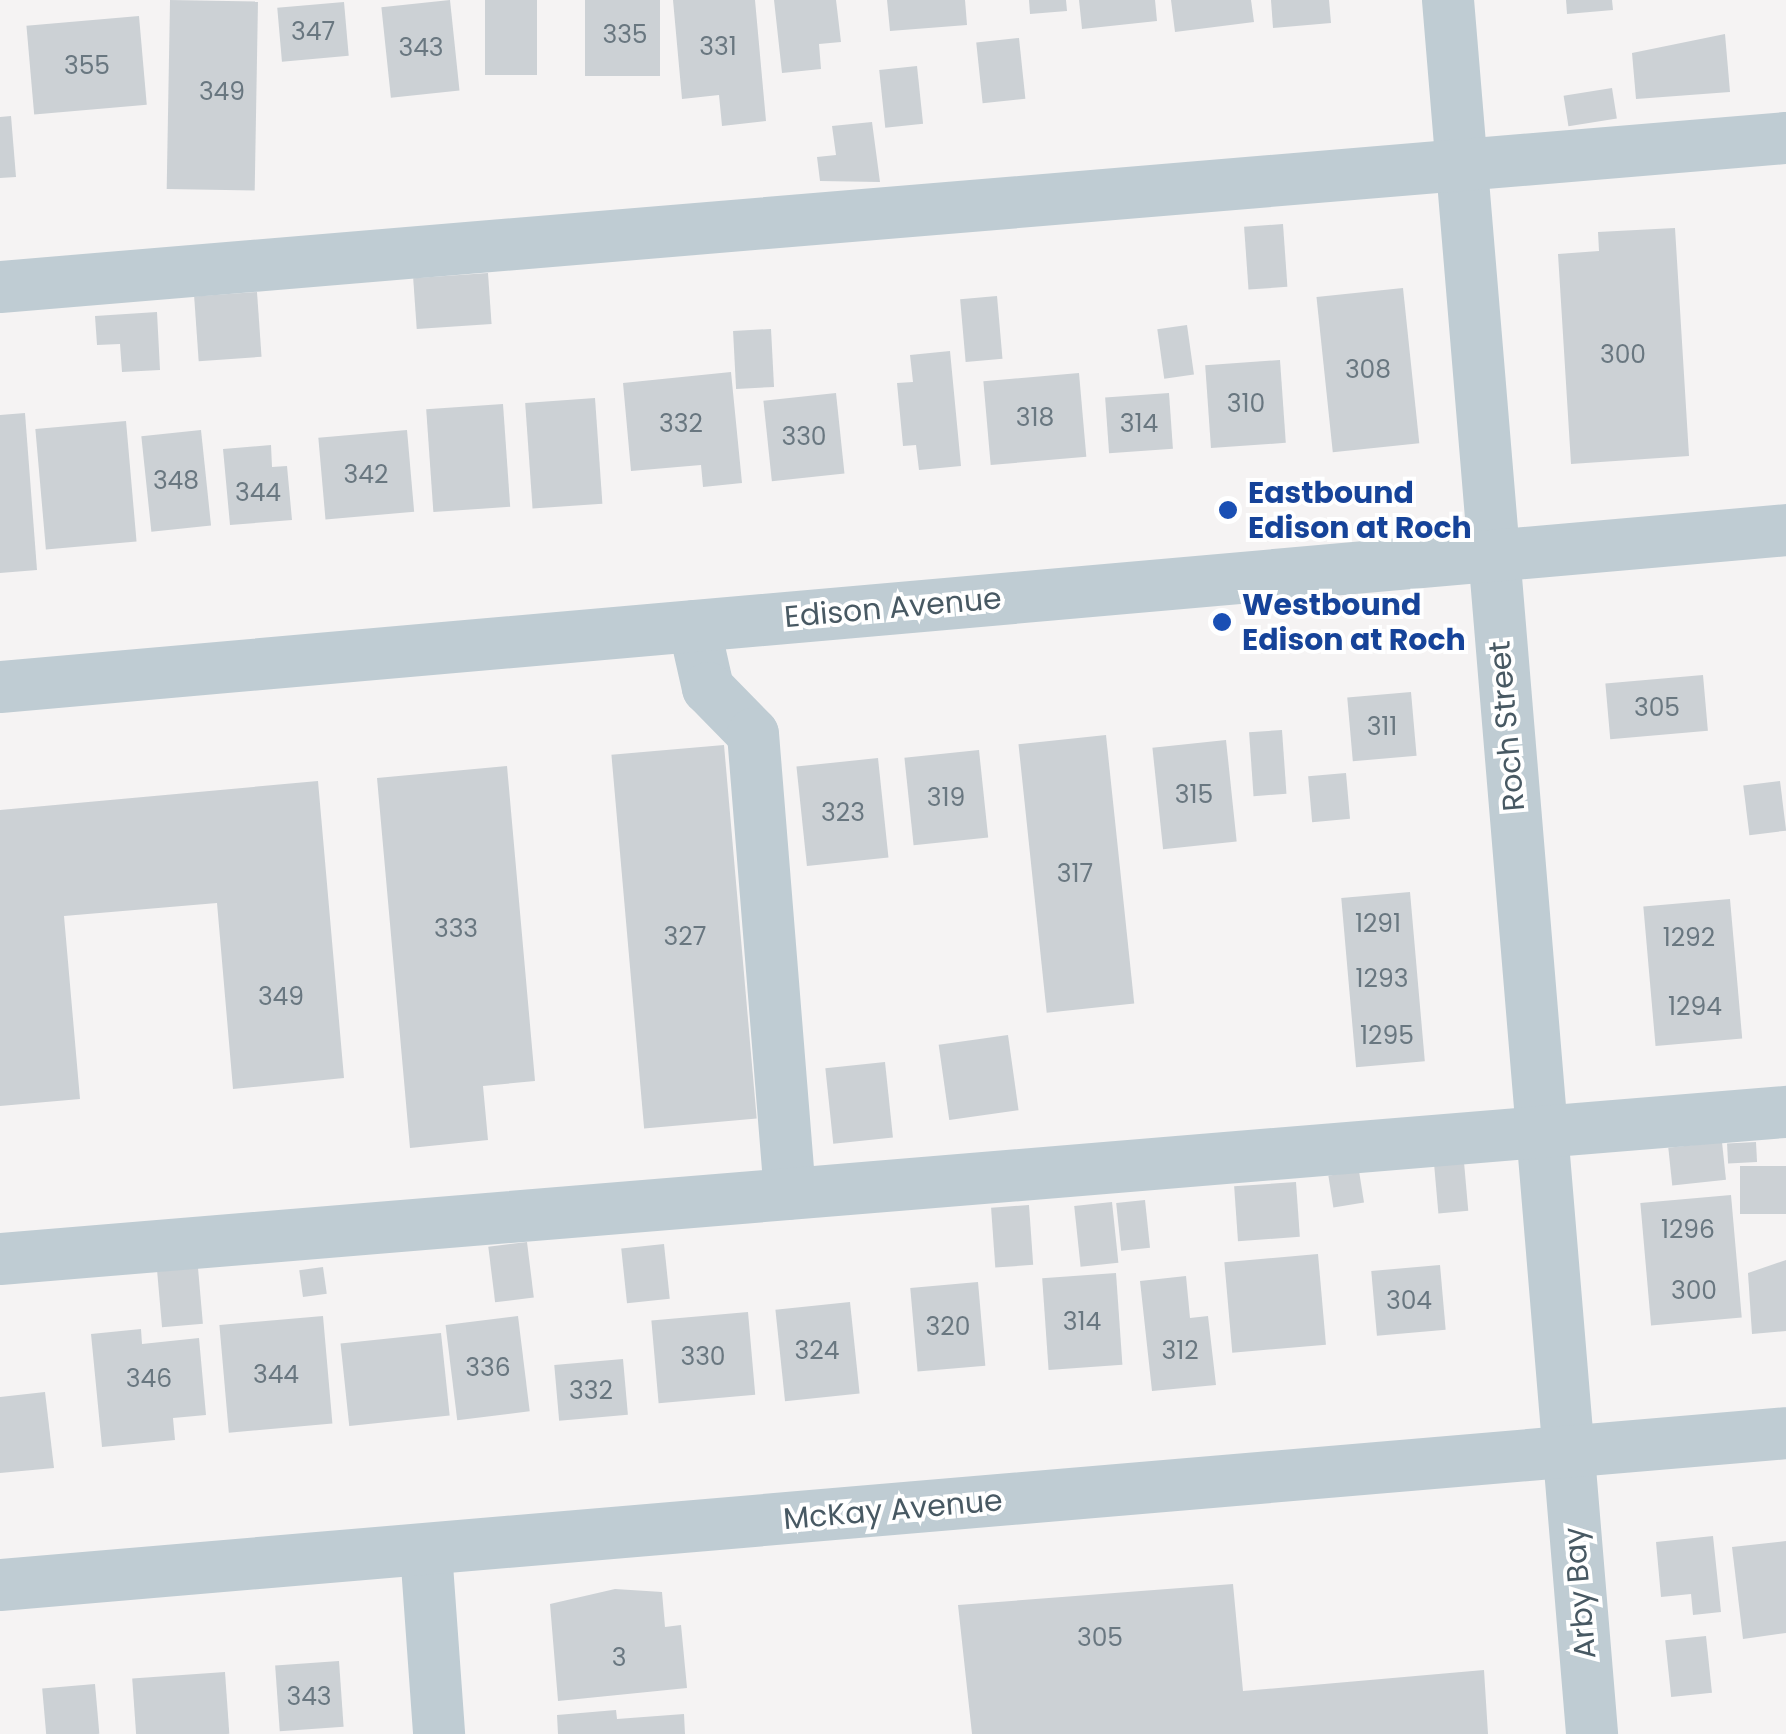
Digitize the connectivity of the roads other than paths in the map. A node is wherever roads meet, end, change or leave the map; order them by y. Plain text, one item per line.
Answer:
1 (1448, 0) edge
2 (1786, 138) edge
3 (1461, 165) junction
4 (0, 287) edge
5 (1786, 530) edge
6 (1493, 555) junction
7 (694, 626) junction
8 (0, 687) edge
9 (1786, 1112) edge
10 (1542, 1132) junction
11 (790, 1194) junction
12 (0, 1260) edge
13 (1786, 1433) edge
14 (1568, 1451) junction
15 (426, 1551) junction
16 (0, 1585) edge
17 (440, 1734) edge
18 (1592, 1734) edge

1 - 3 street, Roch Street
2 - 3 street
3 - 4 street
3 - 6 street, Roch Street
5 - 6 street, Edison Avenue
6 - 7 street, Edison Avenue
6 - 10 street, Roch Street
7 - 8 street, Edison Avenue
7 - 11 street
9 - 10 street
10 - 11 street
10 - 14 street, Roch Street
11 - 12 street
13 - 14 street, McKay Avenue
14 - 15 street, McKay Avenue
14 - 18 street, Arby Bay
15 - 16 street, McKay Avenue
15 - 17 street

